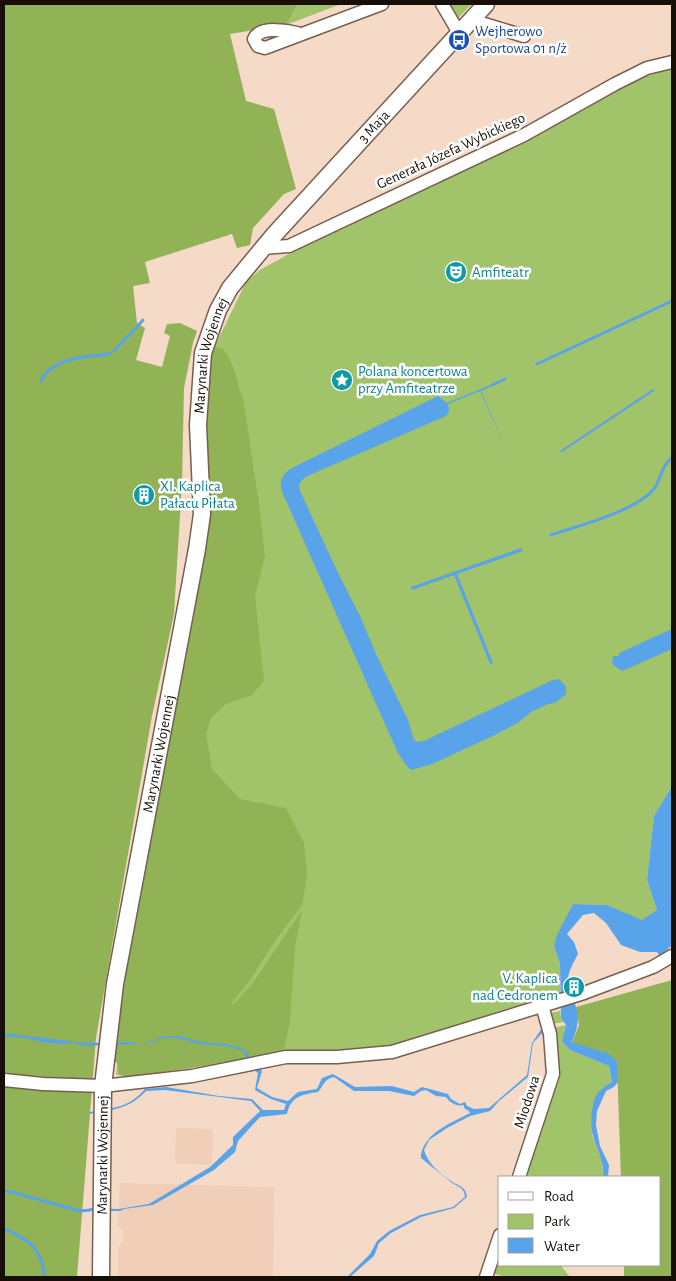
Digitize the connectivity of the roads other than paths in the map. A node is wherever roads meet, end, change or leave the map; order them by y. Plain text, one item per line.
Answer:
1 (382, 4) edge
2 (442, 4) edge
3 (486, 4) edge
4 (471, 20) junction
5 (459, 33) junction
6 (301, 34) dead end
7 (524, 36) dead end
8 (672, 62) edge
9 (262, 248) junction
10 (672, 956) edge
11 (542, 1005) junction
12 (4, 1080) edge
13 (103, 1086) junction
14 (519, 1176) edge
15 (498, 1240) edge
16 (101, 1277) edge
17 (486, 1277) edge

1 - 6 street
2 - 5 street
3 - 4 main road, 3 Maja
4 - 5 main road, 3 Maja
4 - 7 street
5 - 9 main road, 3 Maja
8 - 9 street, Generała Józefa Wybickiego
9 - 13 main road, Marynarki Wojennej
10 - 11 street
11 - 13 street
11 - 14 street, Miodowa
12 - 13 street
13 - 16 main road, Marynarki Wojennej
15 - 17 street

